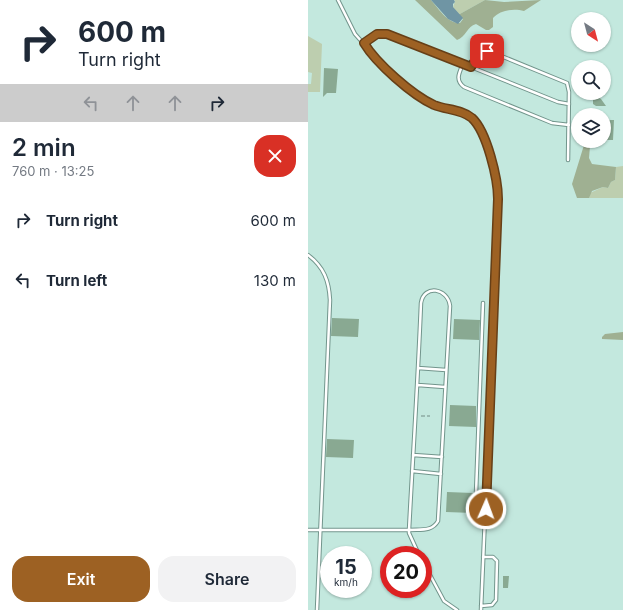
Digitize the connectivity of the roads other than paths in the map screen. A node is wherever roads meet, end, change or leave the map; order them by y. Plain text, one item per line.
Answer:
1 (338, 0) edge
2 (364, 43) junction
3 (463, 64) junction
4 (471, 67) junction
5 (569, 104) junction
6 (569, 125) junction
7 (568, 160) dead end
8 (308, 255) edge
9 (483, 303) dead end
10 (418, 368) junction
11 (446, 370) junction
12 (418, 385) junction
13 (445, 387) junction
14 (413, 455) junction
15 (442, 456) junction
16 (412, 471) junction
17 (441, 474) junction
18 (475, 521) dead end
19 (308, 530) edge
20 (320, 530) junction
21 (409, 530) junction
22 (414, 546) edge
23 (484, 557) junction
24 (432, 579) edge
25 (481, 608) edge
26 (317, 610) edge
27 (457, 610) edge

1 - 2 lane
2 - 3 lane
2 - 23 lane
3 - 4 lane
3 - 6 lane
4 - 5 lane
4 - 5 lane
5 - 6 lane
6 - 7 lane
8 - 20 lane
9 - 18 lane
10 - 11 lane
10 - 11 lane
10 - 12 lane
11 - 13 lane
12 - 13 lane
12 - 14 lane
13 - 15 lane
14 - 15 lane
14 - 16 lane
15 - 17 lane
16 - 17 lane
16 - 21 lane
17 - 21 lane
19 - 20 lane
20 - 21 lane
20 - 26 lane
21 - 22 lane
23 - 25 lane
23 - 25 lane
24 - 27 lane

